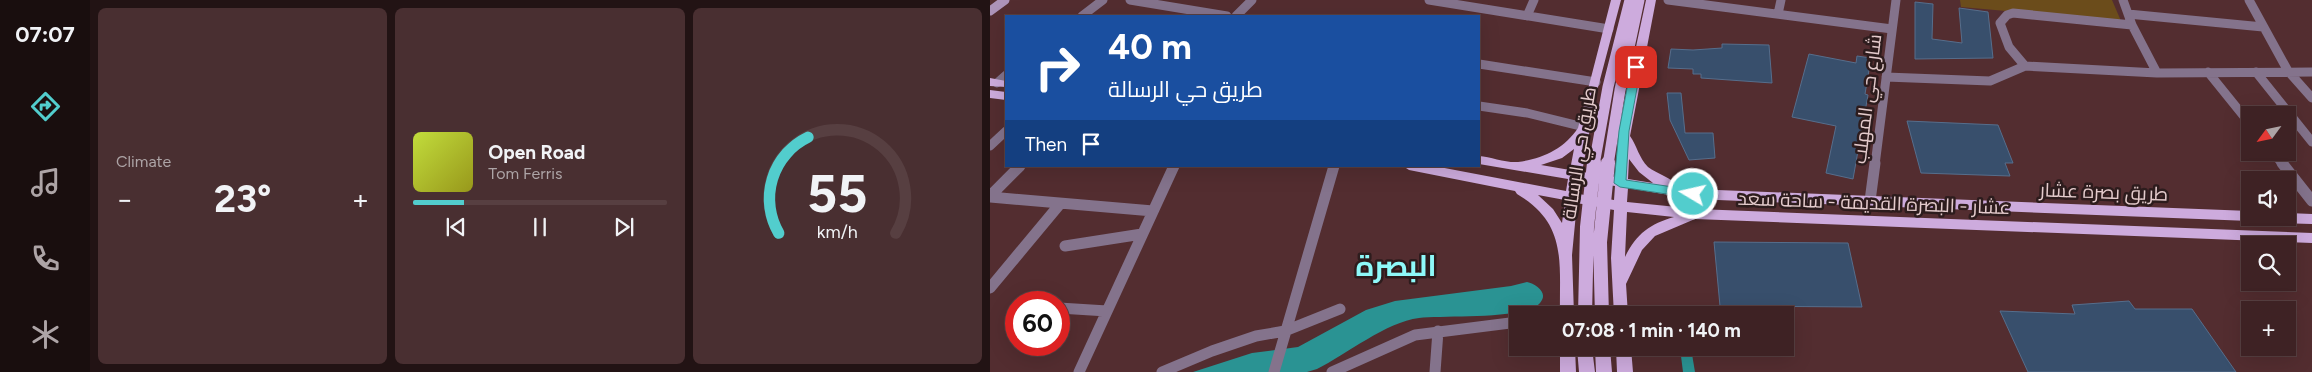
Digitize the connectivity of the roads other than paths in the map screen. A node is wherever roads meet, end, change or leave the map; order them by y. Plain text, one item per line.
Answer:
1 (1005, 0) edge
2 (1103, 0) edge
3 (1130, 0) edge
4 (1252, 0) edge
5 (1429, 0) edge
6 (1534, 0) edge
7 (1616, 0) edge
8 (1630, 0) edge
9 (1639, 0) edge
10 (1651, 0) edge
11 (1668, 0) edge
12 (1781, 0) edge
13 (1896, 0) edge
14 (2124, 0) edge
15 (2249, 0) edge
16 (990, 11) edge
17 (1778, 14) junction
18 (2128, 14) junction
19 (1083, 15) edge
20 (1221, 15) edge
21 (1237, 15) edge
22 (1527, 16) junction
23 (2132, 25) junction
24 (2264, 27) junction
25 (1608, 29) junction
26 (1892, 29) junction
27 (1480, 64) edge
28 (2026, 66) junction
29 (2208, 72) junction
30 (2256, 72) junction
31 (2288, 72) junction
32 (2312, 72) edge
33 (2157, 73) junction
34 (1886, 76) junction
35 (1596, 82) junction
36 (990, 94) edge
37 (1005, 96) edge
38 (2312, 98) edge
39 (1480, 106) edge
40 (2241, 113) edge
41 (1584, 126) junction
42 (1624, 131) junction
43 (1005, 132) edge
44 (2312, 142) edge
45 (990, 146) edge
46 (1480, 160) edge
47 (2280, 161) edge
48 (1504, 165) junction
49 (1019, 167) edge
50 (1174, 167) edge
51 (1334, 167) edge
52 (1414, 167) edge
53 (1576, 176) junction
54 (1620, 183) junction
55 (1512, 186) junction
56 (991, 193) edge
57 (1694, 194) junction
58 (1573, 198) junction
59 (1870, 201) junction
60 (2312, 201) edge
61 (1060, 204) junction
62 (1620, 206) junction
63 (1153, 211) junction
64 (1697, 214) junction
65 (2241, 216) edge
66 (2296, 219) edge
67 (2312, 219) edge
68 (1142, 234) junction
69 (2312, 238) edge
70 (1065, 246) dead end
71 (1566, 248) junction
72 (1619, 285) junction
73 (990, 288) edge
74 (1567, 306) edge
75 (1585, 306) edge
76 (1602, 306) edge
77 (1620, 306) edge
78 (1070, 309) edge
79 (1340, 309) dead end
80 (1107, 311) junction
81 (1509, 323) edge
82 (1438, 332) junction
83 (1283, 337) junction
84 (1568, 356) edge
85 (1585, 356) edge
86 (1603, 356) edge
87 (1624, 356) edge
88 (1078, 372) edge
89 (1162, 372) edge
90 (1274, 372) edge
91 (1332, 372) edge
92 (1435, 372) edge
93 (1568, 372) edge
94 (1586, 372) edge
95 (1604, 372) edge
96 (1625, 372) edge

1 - 16 street
2 - 19 street
3 - 20 street
4 - 21 street
5 - 22 street
6 - 22 street
7 - 25 main road
8 - 75 main road, طريق حي الرسالة, bridge
9 - 76 main road, طريق حي الرسالة, bridge
10 - 42 main road
11 - 17 street
12 - 17 street
13 - 26 street, شارع حي المهلب
14 - 18 street
15 - 24 street
17 - 26 street
18 - 23 street
18 - 24 street
22 - 25 street
23 - 28 street
23 - 33 street
24 - 31 street
25 - 35 main road
26 - 34 street, شارع حي المهلب
27 - 35 street
28 - 33 street
28 - 34 street
29 - 30 street
29 - 33 street
29 - 40 street
30 - 31 street
30 - 44 street
31 - 32 street
31 - 38 street
34 - 59 street, شارع حي المهلب
35 - 41 main road
36 - 37 main road
39 - 41 street
41 - 48 main road
41 - 53 main road
42 - 54 main road
42 - 57 main road
43 - 45 street
46 - 48 main road, طريق بصرة عشار
47 - 60 street
48 - 53 main road, طريق بصرة عشار
49 - 56 street
50 - 63 street
51 - 83 street
52 - 55 main road, عشار - البصرة القديمة - ساحة سعد
53 - 54 main road, طريق بصرة عشار
53 - 58 main road
54 - 57 main road, طريق بصرة عشار
54 - 62 main road
55 - 58 main road, عشار - البصرة القديمة - ساحة سعد
55 - 71 main road
56 - 61 street
57 - 59 main road, طريق بصرة عشار
58 - 62 main road, عشار - البصرة القديمة - ساحة سعد
58 - 71 main road
59 - 65 main road, طريق بصرة عشار
61 - 63 street
61 - 73 street
62 - 64 main road, عشار - البصرة القديمة - ساحة سعد
62 - 72 main road
63 - 68 street
64 - 69 main road, عشار - البصرة القديمة - ساحة سعد
64 - 72 main road
66 - 67 main road
68 - 70 street
68 - 80 street
71 - 74 main road
72 - 77 main road
78 - 80 street
79 - 83 street
80 - 88 street
81 - 82 street
82 - 91 street
82 - 92 street
83 - 89 street
83 - 90 street
84 - 93 main road
85 - 94 main road
86 - 95 main road
87 - 96 main road

